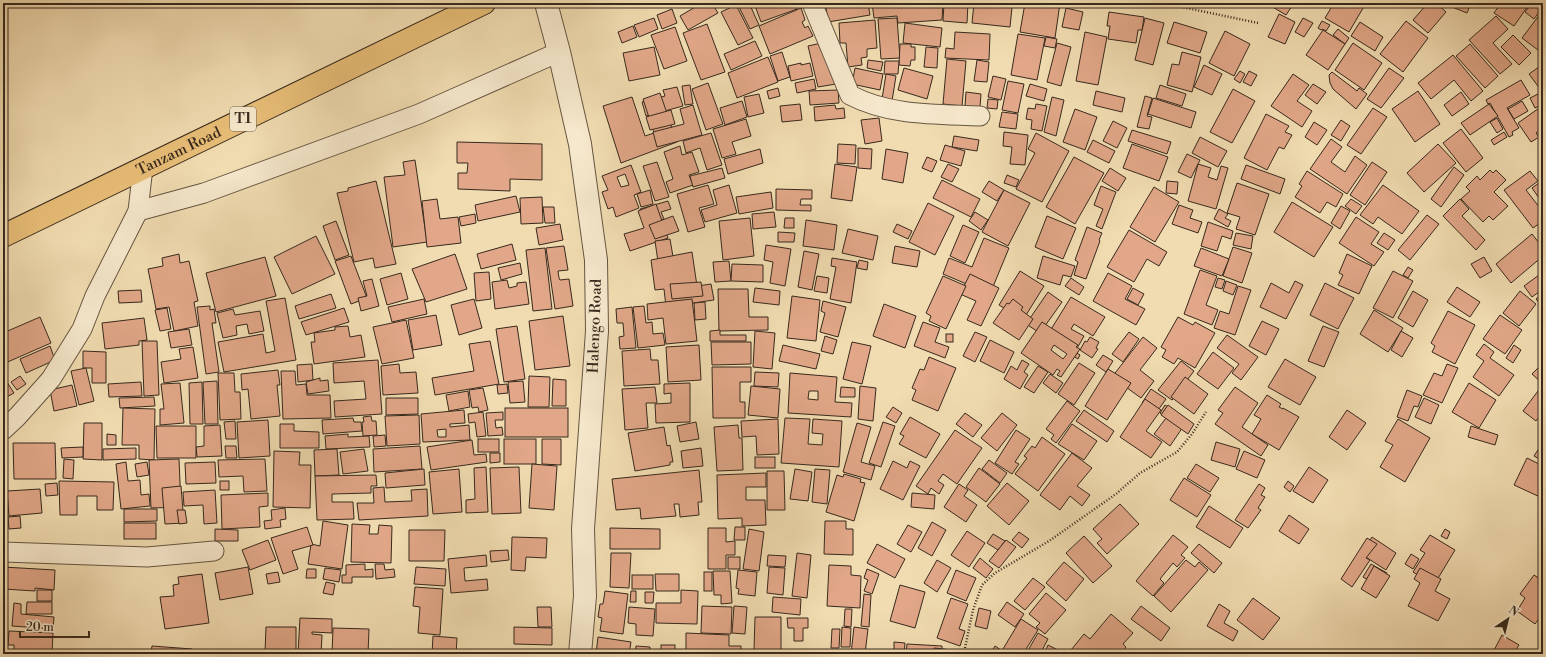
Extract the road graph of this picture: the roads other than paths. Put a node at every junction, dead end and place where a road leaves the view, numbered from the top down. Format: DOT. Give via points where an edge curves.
graph roads {
  1 [pos="484,3"];
  2 [pos="546,3"];
  3 [pos="812,3"];
  4 [pos="559,52"];
  5 [pos="980,116"];
  6 [pos="143,167"];
  7 [pos="138,211"];
  8 [pos="3,236"];
  9 [pos="3,430"];
  10 [pos="214,551"];
  11 [pos="3,552"];
  12 [pos="580,654"];
  1 -- 6 [label="highway, Tanzam Road / T1"];
  2 -- 4 [label="street, Halengo Road"];
  3 -- 5 [label="street" via="850,95 865,103 896,111"];
  4 -- 7 [label="street" via="412,117 204,193"];
  4 -- 12 [label="street, Halengo Road" via="580,144 596,260 597,331 583,528 585,596"];
  6 -- 7 [label="street"];
  6 -- 8 [label="highway, Tanzam Road / T1"];
  7 -- 9 [label="street" via="95,296 82,329 51,379"];
  10 -- 11 [label="street" via="147,557"];
}
